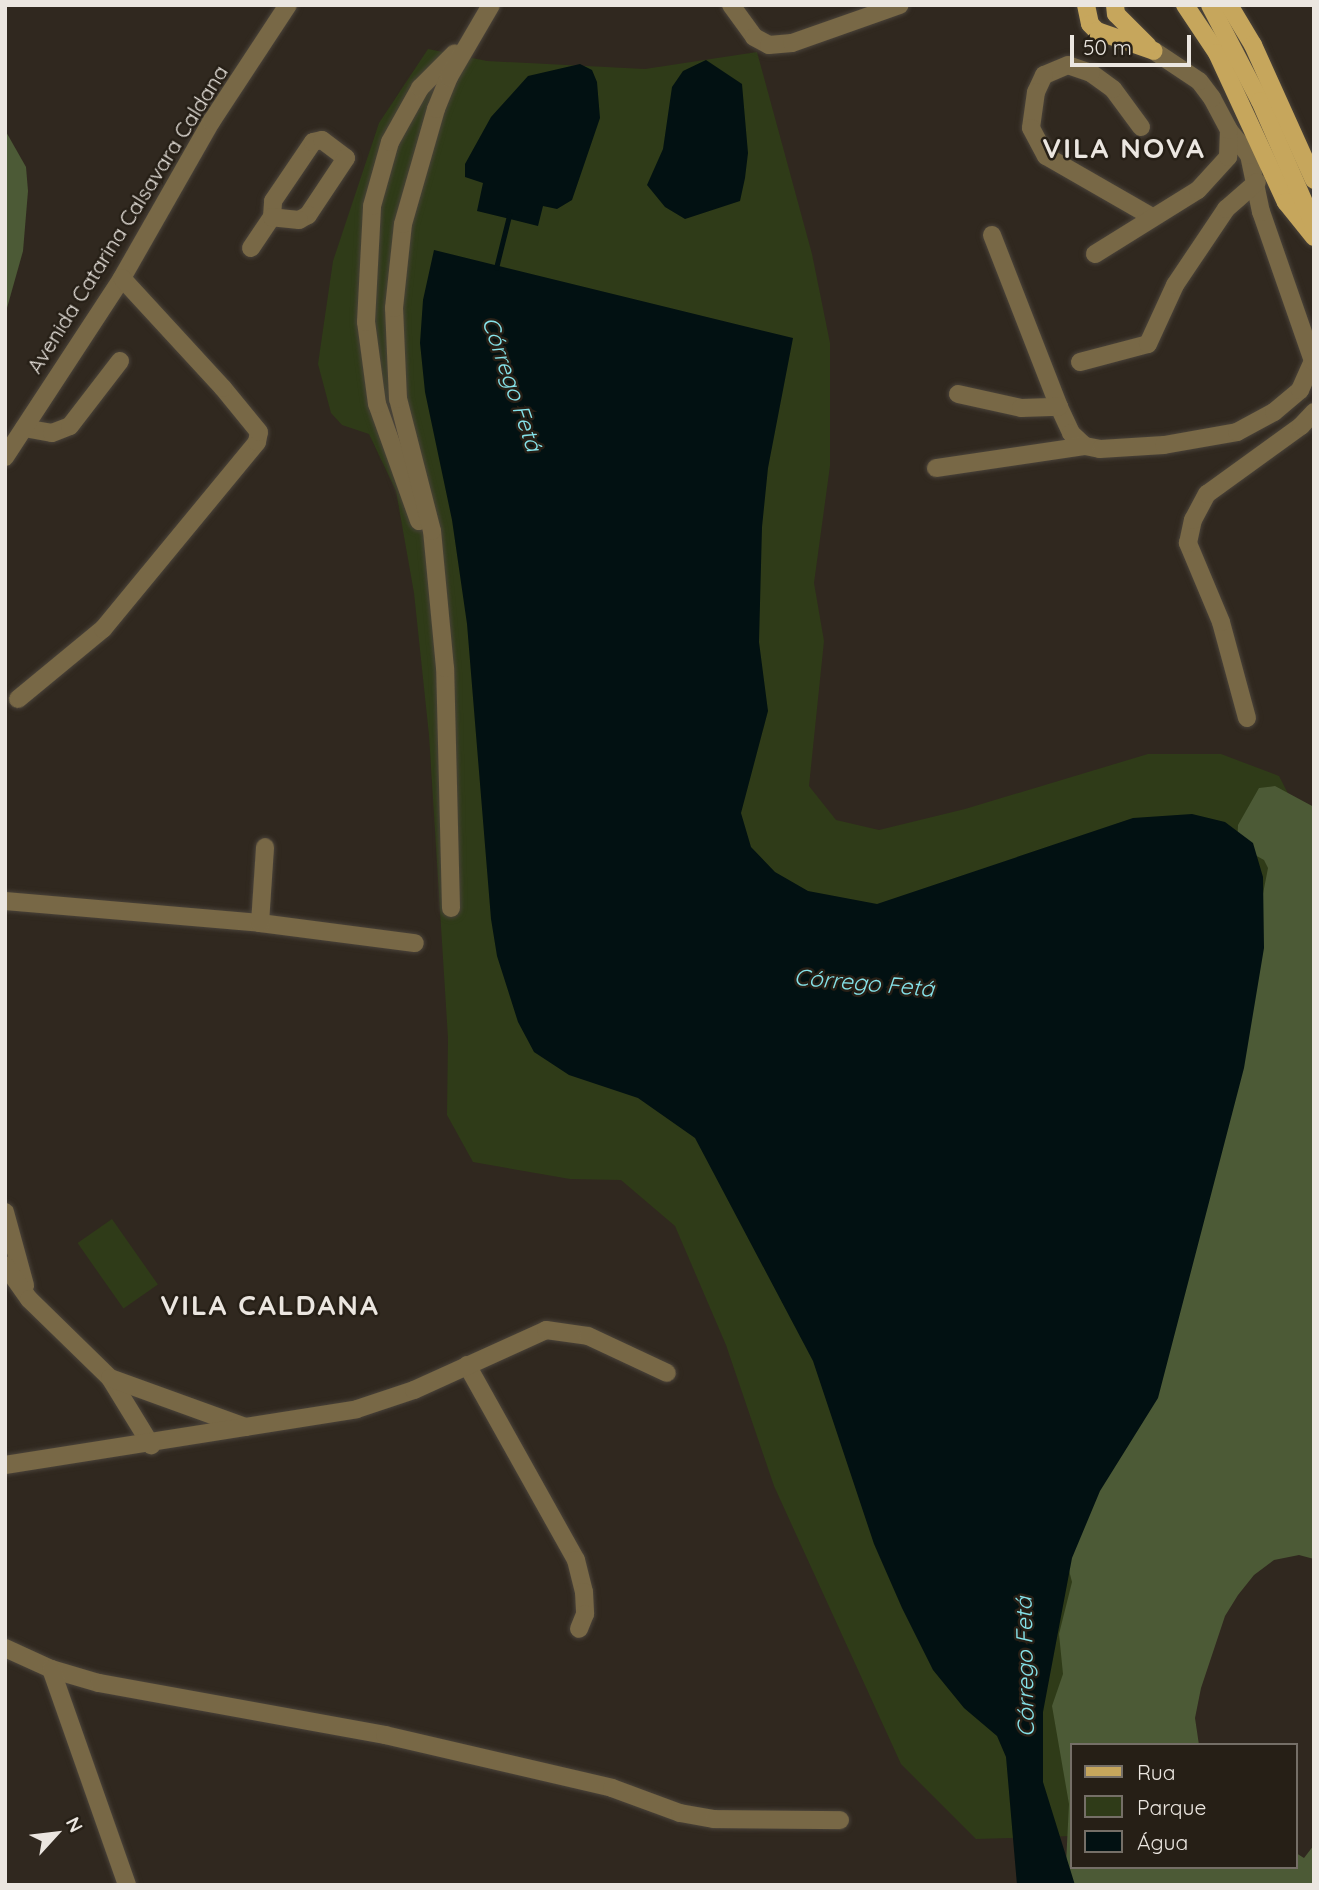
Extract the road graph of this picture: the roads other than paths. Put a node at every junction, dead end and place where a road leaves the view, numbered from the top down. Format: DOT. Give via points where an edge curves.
graph roads {
  1 [pos="491,5"];
  2 [pos="731,5"];
  3 [pos="900,5"];
  4 [pos="1086,5"];
  5 [pos="1115,5"];
  6 [pos="1185,5"];
  7 [pos="1210,5"];
  8 [pos="1229,5"];
  9 [pos="280,8"];
  10 [pos="865,11"];
  11 [pos="473,36"];
  12 [pos="1154,51"];
  13 [pos="1141,127"];
  14 [pos="1229,130"];
  15 [pos="1314,179"];
  16 [pos="1257,182"];
  17 [pos="272,217"];
  18 [pos="1152,217"];
  19 [pos="1314,225"];
  20 [pos="992,235"];
  21 [pos="1314,237"];
  22 [pos="251,248"];
  23 [pos="1095,254"];
  24 [pos="122,278"];
  25 [pos="120,361"];
  26 [pos="1080,362"];
  27 [pos="1313,362"];
  28 [pos="958,394"];
  29 [pos="1059,407"];
  30 [pos="1314,412"];
  31 [pos="24,428"];
  32 [pos="1085,446"];
  33 [pos="5,457"];
  34 [pos="936,468"];
  35 [pos="435,570"];
  36 [pos="18,699"];
  37 [pos="1247,718"];
  38 [pos="265,847"];
  39 [pos="5,901"];
  40 [pos="452,908"];
  41 [pos="260,923"];
  42 [pos="415,943"];
  43 [pos="5,1212"];
  44 [pos="5,1265"];
  45 [pos="29,1299"];
  46 [pos="467,1365"];
  47 [pos="667,1373"];
  48 [pos="110,1378"];
  49 [pos="247,1428"];
  50 [pos="151,1445"];
  51 [pos="5,1465"];
  52 [pos="579,1629"];
  53 [pos="5,1648"];
  54 [pos="51,1669"];
  55 [pos="840,1820"];
  56 [pos="127,1885"];
  1 -- 11 [label="street"];
  2 -- 10 [label="street" via="754,37 769,45 792,43"];
  3 -- 10 [label="street"];
  4 -- 12 [label="main road" via="1090,24 1097,31"];
  5 -- 12 [label="main road" via="1121,21"];
  6 -- 21 [label="main road" via="1223,64 1286,202"];
  7 -- 19 [label="main road" via="1261,101"];
  8 -- 15 [label="main road" via="1253,45"];
  9 -- 24 [label="street, Avenida Catarina Calsavara Caldana"];
  11 -- 35 [label="street" via="436,109 403,224 394,308 398,399 432,531"];
  11 -- 35 [label="street" via="420,88 390,142 372,205 366,322 377,404"];
  12 -- 14 [label="street" via="1199,80"];
  13 -- 18 [label="street" via="1113,89 1091,73 1068,65 1044,75 1036,92 1031,128 1046,156"];
  14 -- 16 [label="street" via="1245,147"];
  14 -- 18 [label="street" via="1228,157 1220,169 1198,190"];
  16 -- 26 [label="street" via="1226,209 1175,285 1148,344"];
  16 -- 27 [label="street" via="1261,212"];
  17 -- 17 [label="street" via="273,201 313,142 322,141 346,158 308,215 299,220"];
  17 -- 22 [label="street"];
  18 -- 23 [label="street"];
  20 -- 29 [label="street"];
  24 -- 31 [label="street, Avenida Catarina Calsavara Caldana"];
  24 -- 36 [label="street" via="223,388 258,432 257,442 103,629"];
  25 -- 31 [label="street" via="70,426 52,433"];
  27 -- 32 [label="street" via="1300,390 1274,412 1237,432 1164,445"];
  28 -- 29 [label="street" via="1021,408"];
  29 -- 32 [label="street" via="1071,433"];
  30 -- 37 [label="street" via="1208,494 1193,520 1188,543 1229,646"];
  31 -- 33 [label="street, Avenida Catarina Calsavara Caldana"];
  32 -- 34 [label="street"];
  35 -- 40 [label="street" via="445,668"];
  38 -- 41 [label="street"];
  39 -- 41 [label="street"];
  41 -- 42 [label="street"];
  43 -- 45 [label="street"];
  44 -- 45 [label="street"];
  45 -- 48 [label="street"];
  46 -- 47 [label="street" via="546,1330 561,1329 588,1336"];
  46 -- 49 [label="street" via="414,1390 357,1409"];
  46 -- 52 [label="street" via="576,1560 585,1614"];
  48 -- 49 [label="street"];
  48 -- 50 [label="street"];
  49 -- 50 [label="street"];
  50 -- 51 [label="street"];
  53 -- 54 [label="street"];
  54 -- 55 [label="street" via="99,1683 385,1735 612,1788 680,1814 714,1819"];
  54 -- 56 [label="street"];
}
